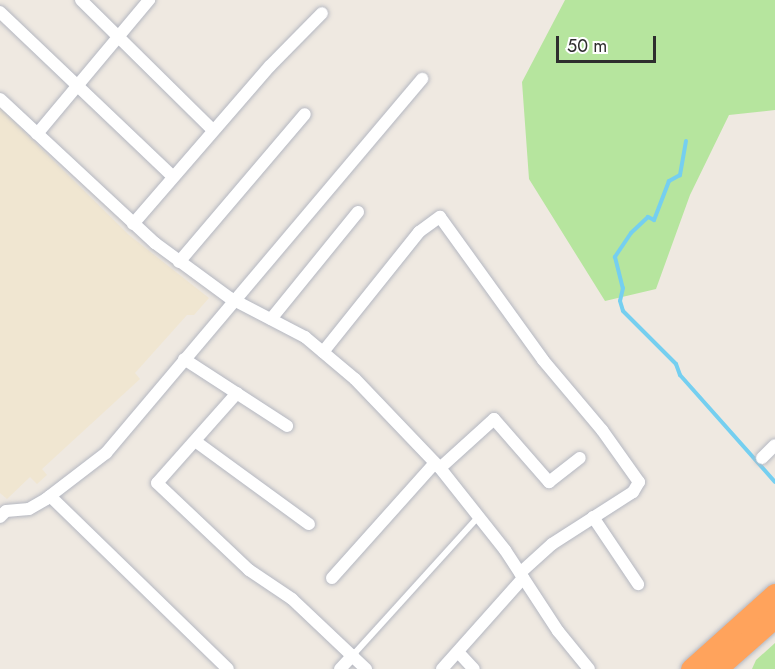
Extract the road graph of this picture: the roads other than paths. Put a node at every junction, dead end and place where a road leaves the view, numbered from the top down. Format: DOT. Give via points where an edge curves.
graph roads {
  1 [pos="81,0"];
  2 [pos="149,0"];
  3 [pos="0,12"];
  4 [pos="322,13"];
  5 [pos="117,37"];
  6 [pos="422,79"];
  7 [pos="76,84"];
  8 [pos="0,99"];
  9 [pos="305,114"];
  10 [pos="213,130"];
  11 [pos="36,134"];
  12 [pos="172,176"];
  13 [pos="358,212"];
  14 [pos="133,224"];
  15 [pos="179,262"];
  16 [pos="234,300"];
  17 [pos="271,319"];
  18 [pos="323,352"];
  19 [pos="184,359"];
  20 [pos="237,393"];
  21 [pos="287,426"];
  22 [pos="195,441"];
  23 [pos="775,445"];
  24 [pos="580,458"];
  25 [pos="762,458"];
  26 [pos="437,465"];
  27 [pos="50,496"];
  28 [pos="2,511"];
  29 [pos="478,517"];
  30 [pos="593,517"];
  31 [pos="309,524"];
  32 [pos="521,575"];
  33 [pos="332,578"];
  34 [pos="638,584"];
  35 [pos="775,594"];
  36 [pos="775,617"];
  37 [pos="458,651"];
  38 [pos="353,656"];
  39 [pos="228,669"];
  40 [pos="340,669"];
  41 [pos="366,669"];
  42 [pos="442,669"];
  43 [pos="474,669"];
  44 [pos="589,669"];
  45 [pos="691,669"];
  46 [pos="716,669"];
  1 -- 5 [label="street"];
  2 -- 5 [label="street"];
  3 -- 7 [label="street"];
  4 -- 10 [label="street"];
  5 -- 7 [label="street"];
  5 -- 10 [label="street"];
  6 -- 16 [label="street"];
  7 -- 11 [label="street"];
  7 -- 12 [label="street"];
  8 -- 11 [label="street"];
  9 -- 15 [label="street"];
  10 -- 12 [label="street"];
  11 -- 14 [label="street"];
  12 -- 14 [label="street"];
  13 -- 17 [label="street"];
  14 -- 15 [label="street"];
  15 -- 16 [label="street"];
  16 -- 17 [label="street"];
  16 -- 19 [label="street"];
  17 -- 18 [label="street" via="305,337"];
  18 -- 26 [label="street" via="355,379"];
  18 -- 30 [label="street" via="419,232 440,217 543,360 635,474 639,482 633,492"];
  19 -- 20 [label="street"];
  19 -- 27 [label="street" via="106,453"];
  20 -- 21 [label="street"];
  20 -- 22 [label="street"];
  22 -- 31 [label="street"];
  22 -- 38 [label="street" via="157,483 249,570 292,599"];
  23 -- 25 [label="street"];
  24 -- 26 [label="street" via="549,482 494,419"];
  26 -- 29 [label="street"];
  26 -- 33 [label="street"];
  27 -- 28 [label="street" via="29,509"];
  27 -- 39 [label="street"];
  29 -- 32 [label="street"];
  29 -- 38 [label="lane"];
  30 -- 32 [label="street"];
  30 -- 34 [label="street"];
  32 -- 37 [label="street"];
  32 -- 44 [label="street"];
  35 -- 45 [label="highway"];
  36 -- 46 [label="highway"];
  37 -- 42 [label="street"];
  37 -- 43 [label="street"];
  38 -- 40 [label="street"];
  38 -- 41 [label="street"];
}
